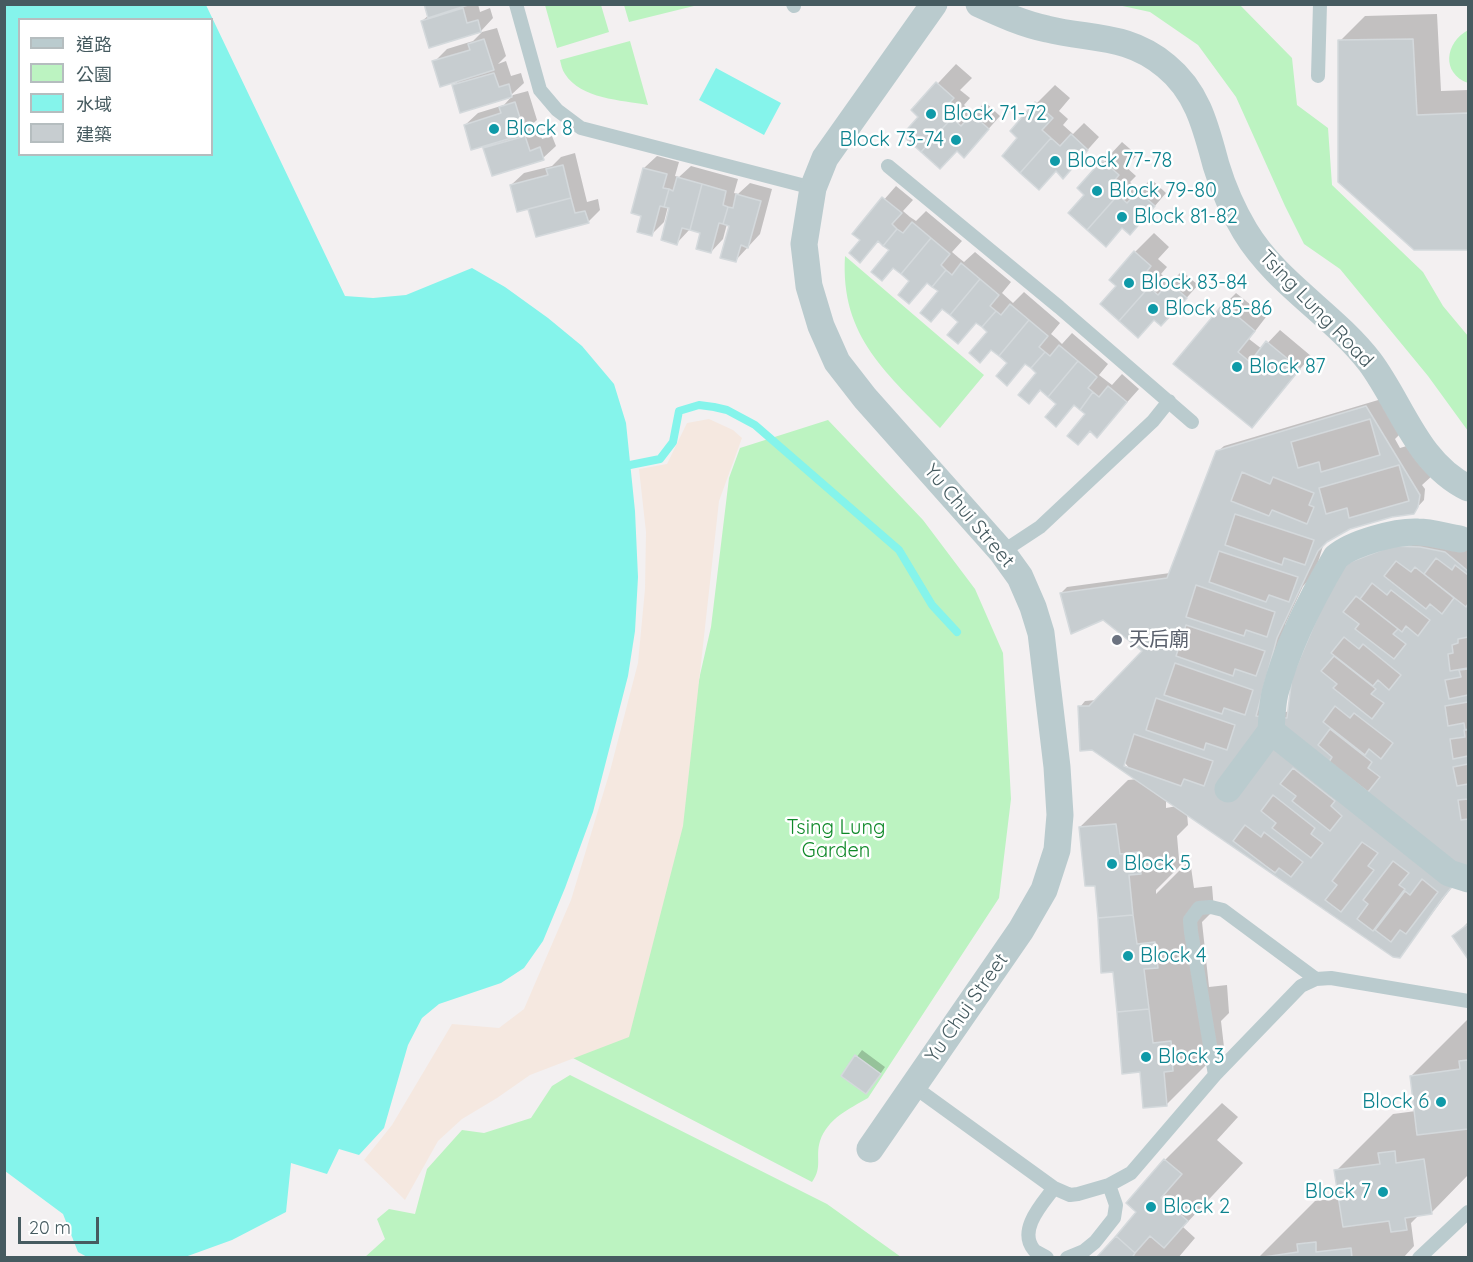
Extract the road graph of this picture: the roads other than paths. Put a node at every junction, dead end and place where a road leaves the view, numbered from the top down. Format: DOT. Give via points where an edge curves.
graph roads {
  1 [pos="516,4"];
  2 [pos="934,4"];
  3 [pos="979,4"];
  4 [pos="1320,4"];
  5 [pos="1318,76"];
  6 [pos="888,166"];
  7 [pos="813,188"];
  8 [pos="1169,402"];
  9 [pos="1192,422"];
  10 [pos="1468,488"];
  11 [pos="1466,534"];
  12 [pos="1002,552"];
  13 [pos="1271,731"];
  14 [pos="1228,789"];
  15 [pos="1468,879"];
  16 [pos="1316,979"];
  17 [pos="1468,1001"];
  18 [pos="1215,1075"];
  19 [pos="913,1086"];
  20 [pos="870,1149"];
  21 [pos="1109,1185"];
  22 [pos="1054,1188"];
  23 [pos="1468,1212"];
  24 [pos="1047,1257"];
  25 [pos="1067,1257"];
  26 [pos="1419,1257"];
  1 -- 7 [label="lane" via="540,90 557,110 581,128"];
  2 -- 7 [label="street, Yu Chui Street" via="825,158"];
  3 -- 10 [label="street, Tsing Lung Road" via="1049,30 1118,41 1168,67 1201,112 1224,188 1262,256 1351,341 1385,385 1430,459 1443,473"];
  4 -- 5 [label="lane"];
  6 -- 8 [label="lane"];
  7 -- 12 [label="street, Yu Chui Street" via="804,244 809,286 837,362"];
  8 -- 9 [label="lane"];
  8 -- 12 [label="lane" via="1040,527"];
  11 -- 13 [label="street" via="1417,532 1356,544 1335,557 1286,659 1275,695"];
  12 -- 19 [label="street, Yu Chui Street" via="1020,578 1041,633 1060,814 1057,850 1044,890 1021,930"];
  13 -- 14 [label="street"];
  13 -- 15 [label="street" via="1449,873"];
  16 -- 17 [label="lane" via="1331,978"];
  16 -- 18 [label="lane" via="1301,986"];
  16 -- 18 [label="lane" via="1223,910 1199,908 1190,920 1191,932"];
  18 -- 21 [label="lane" via="1131,1173"];
  19 -- 20 [label="street, Yu Chui Street"];
  19 -- 22 [label="lane"];
  21 -- 22 [label="lane" via="1070,1195"];
  21 -- 25 [label="lane" via="1116,1205 1114,1218 1095,1242"];
  22 -- 24 [label="lane" via="1030,1222 1030,1240 1035,1250"];
  23 -- 26 [label="lane"];
}
